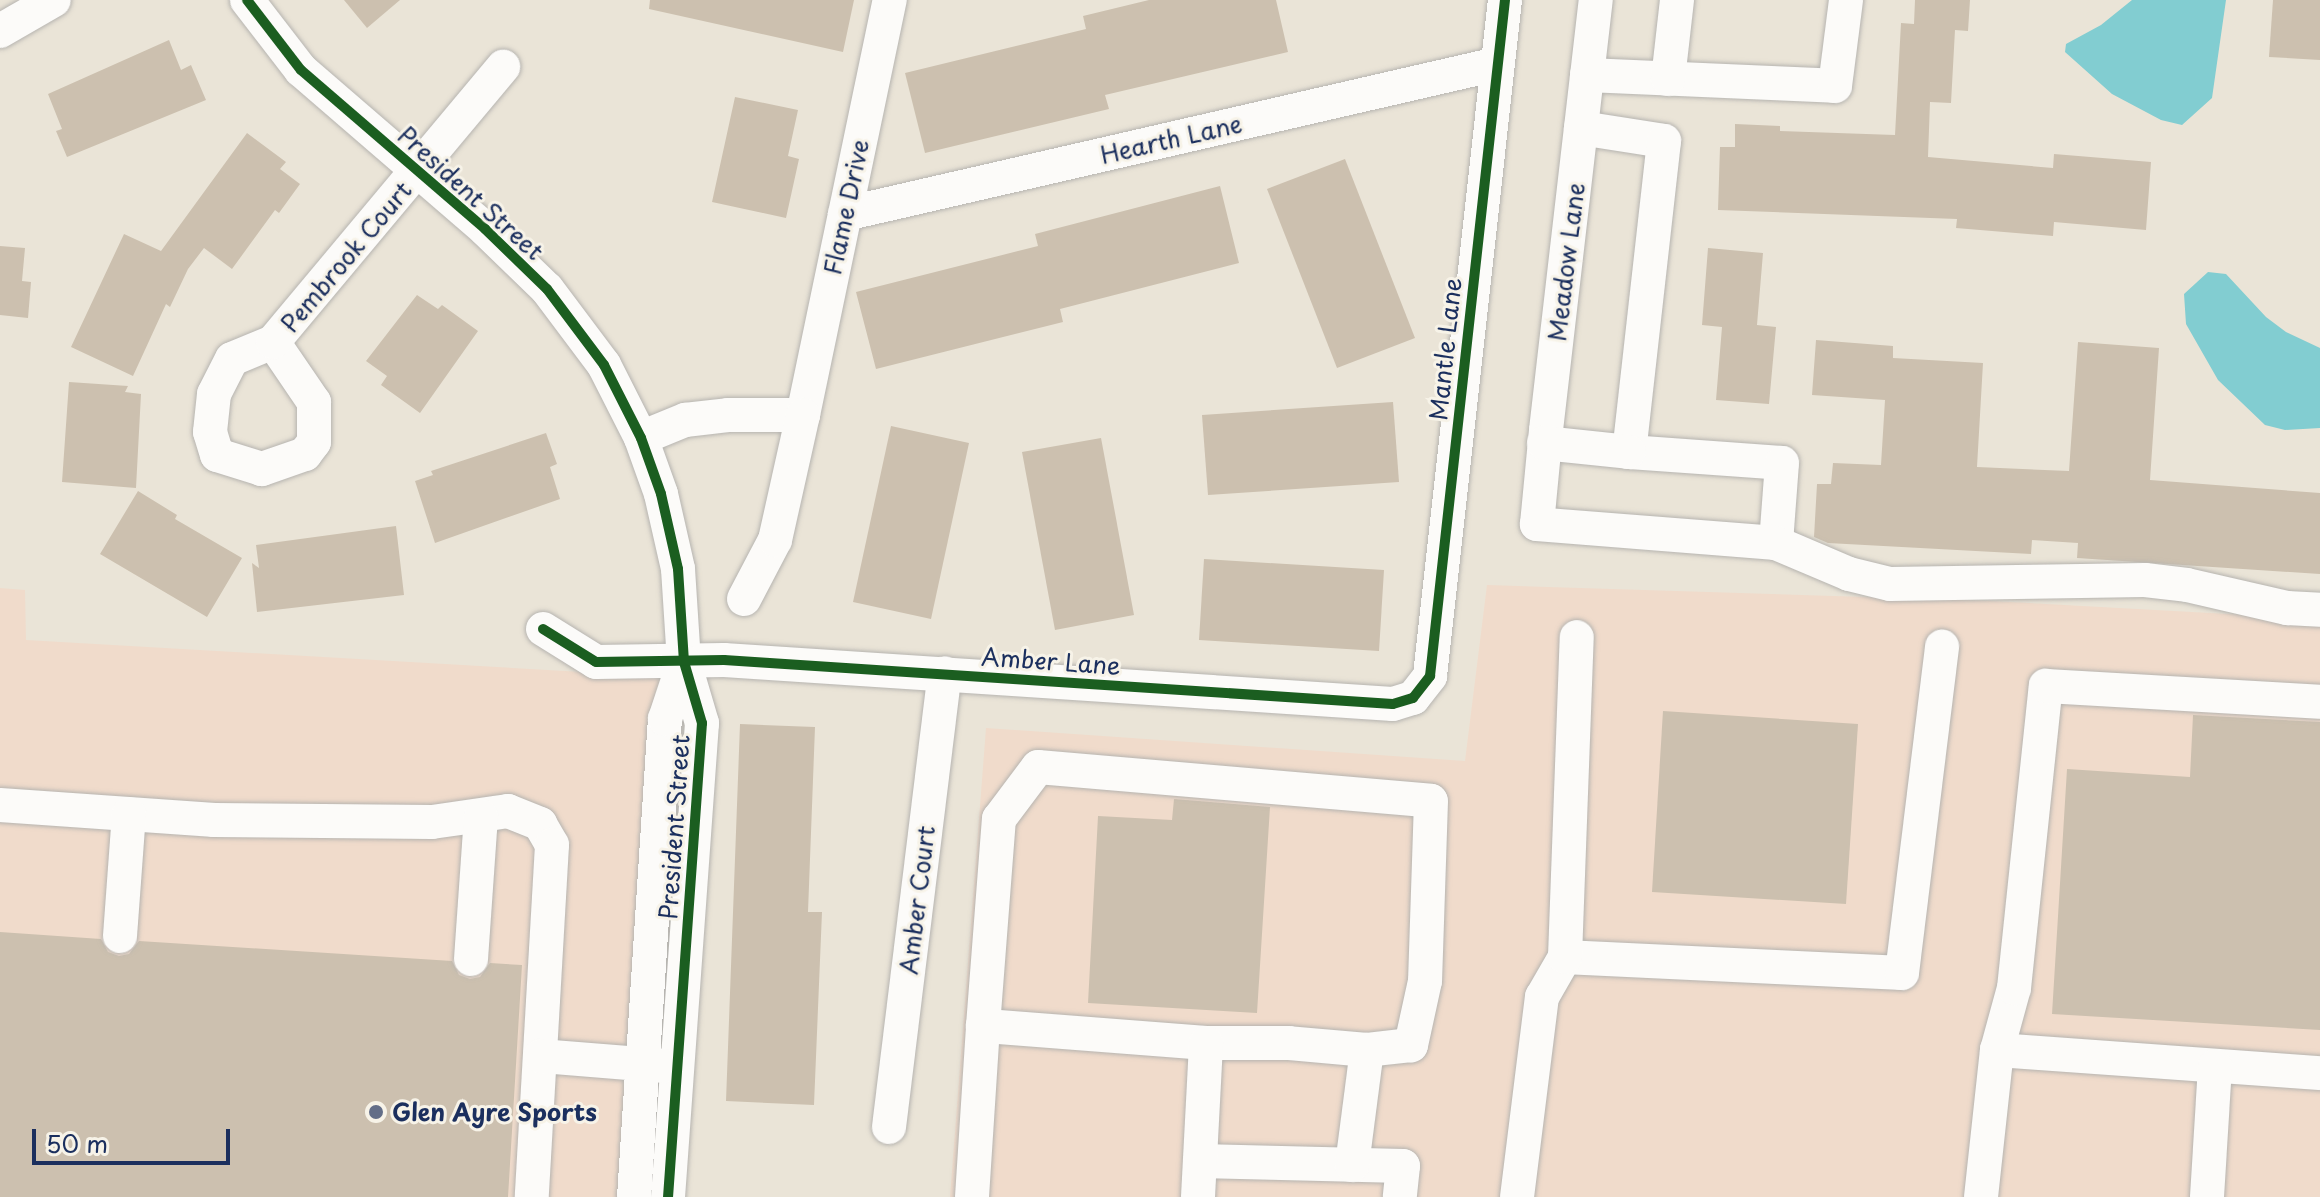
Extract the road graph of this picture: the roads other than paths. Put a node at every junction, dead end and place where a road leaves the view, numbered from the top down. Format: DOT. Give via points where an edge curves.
graph roads {
  1 [pos="54,0"];
  2 [pos="247,0"];
  3 [pos="890,0"];
  4 [pos="1505,0"];
  5 [pos="1596,0"];
  6 [pos="1677,0"];
  7 [pos="1846,0"];
  8 [pos="0,31"];
  9 [pos="1497,64"];
  10 [pos="503,67"];
  11 [pos="1587,75"];
  12 [pos="1668,79"];
  13 [pos="1581,128"];
  14 [pos="418,172"];
  15 [pos="845,214"];
  16 [pos="273,342"];
  17 [pos="803,415"];
  18 [pos="641,438"];
  19 [pos="1544,443"];
  20 [pos="1629,452"];
  21 [pos="1776,543"];
  22 [pos="744,599"];
  23 [pos="2320,610"];
  24 [pos="543,629"];
  25 [pos="1577,637"];
  26 [pos="1942,646"];
  27 [pos="684,662"];
  28 [pos="945,673"];
  29 [pos="1413,698"];
  30 [pos="2320,702"];
  31 [pos="0,805"];
  32 [pos="129,814"];
  33 [pos="481,816"];
  34 [pos="120,936"];
  35 [pos="1565,957"];
  36 [pos="471,959"];
  37 [pos="983,1026"];
  38 [pos="1206,1043"];
  39 [pos="1367,1050"];
  40 [pos="1997,1050"];
  41 [pos="541,1056"];
  42 [pos="642,1065"];
  43 [pos="2215,1066"];
  44 [pos="678,1067"];
  45 [pos="2320,1073"];
  46 [pos="889,1127"];
  47 [pos="1200,1161"];
  48 [pos="1352,1165"];
  49 [pos="532,1197"];
  50 [pos="634,1197"];
  51 [pos="668,1197"];
  52 [pos="972,1197"];
  53 [pos="1198,1197"];
  54 [pos="1400,1197"];
  55 [pos="1517,1197"];
  56 [pos="1981,1197"];
  57 [pos="2207,1197"];
  1 -- 8 [label="street"];
  2 -- 14 [label="street, President Street" via="301,70"];
  3 -- 15 [label="street, Flame Drive"];
  4 -- 9 [label="street, Mantle Lane"];
  5 -- 11 [label="street, Meadow Lane"];
  6 -- 12 [label="street"];
  7 -- 12 [label="street" via="1835,86"];
  9 -- 15 [label="street, Hearth Lane"];
  9 -- 29 [label="street, Mantle Lane" via="1430,676"];
  10 -- 14 [label="street, Pembrook Court"];
  11 -- 12 [label="street"];
  11 -- 13 [label="street, Meadow Lane"];
  13 -- 19 [label="street, Meadow Lane"];
  13 -- 20 [label="street" via="1664,141"];
  14 -- 16 [label="street, Pembrook Court"];
  14 -- 18 [label="street, President Street" via="547,289 604,365"];
  15 -- 17 [label="street, Flame Drive"];
  17 -- 18 [label="street" via="685,420"];
  17 -- 22 [label="street, Flame Drive" via="775,540"];
  18 -- 27 [label="street, President Street" via="661,494 678,569"];
  19 -- 20 [label="street"];
  19 -- 21 [label="street, Meadow Lane" via="1537,524"];
  20 -- 21 [label="street" via="1782,463"];
  21 -- 23 [label="street" via="1849,574 1890,584 2145,580"];
  24 -- 27 [label="street, Amber Lane" via="596,662"];
  25 -- 35 [label="street"];
  26 -- 35 [label="street" via="1902,973"];
  27 -- 28 [label="street, Amber Lane"];
  27 -- 42 [label="street, President Street" via="665,719"];
  27 -- 44 [label="street, President Street" via="702,723"];
  28 -- 29 [label="street, Amber Lane" via="1393,704"];
  28 -- 46 [label="street, Amber Court"];
  30 -- 40 [label="street" via="2046,686 2014,988"];
  31 -- 32 [label="street"];
  32 -- 33 [label="street" via="432,822"];
  32 -- 34 [label="street"];
  33 -- 36 [label="street"];
  33 -- 41 [label="street" via="508,811 540,824 552,845"];
  35 -- 55 [label="street" via="1542,997"];
  37 -- 38 [label="street"];
  37 -- 39 [label="street" via="999,819 1038,767 1431,801 1425,981 1411,1045"];
  37 -- 52 [label="street"];
  38 -- 39 [label="street"];
  38 -- 47 [label="street"];
  39 -- 48 [label="street"];
  40 -- 43 [label="street"];
  40 -- 56 [label="street"];
  41 -- 42 [label="street"];
  41 -- 49 [label="street"];
  42 -- 44 [label="street"];
  42 -- 50 [label="street, President Street"];
  43 -- 45 [label="street"];
  43 -- 57 [label="street"];
  44 -- 51 [label="street, President Street"];
  47 -- 48 [label="street"];
  47 -- 53 [label="street"];
  48 -- 54 [label="street" via="1403,1166"];
}
